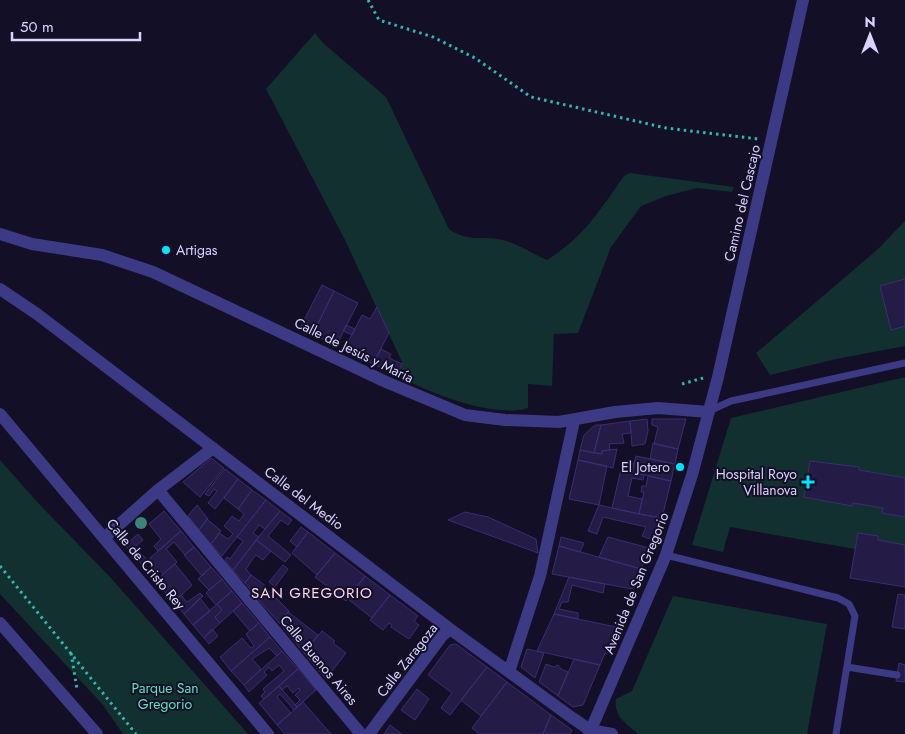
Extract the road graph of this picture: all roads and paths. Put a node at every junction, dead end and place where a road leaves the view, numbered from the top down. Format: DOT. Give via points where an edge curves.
graph roads {
  1 [pos="368,0"];
  2 [pos="803,0"];
  3 [pos="772,140"];
  4 [pos="0,234"];
  5 [pos="0,290"];
  6 [pos="905,363"];
  7 [pos="718,378"];
  8 [pos="682,384"];
  9 [pos="708,412"];
  10 [pos="0,414"];
  11 [pos="574,421"];
  12 [pos="213,448"];
  13 [pos="158,490"];
  14 [pos="104,538"];
  15 [pos="666,555"];
  16 [pos="0,566"];
  17 [pos="0,623"];
  18 [pos="450,629"];
  19 [pos="71,653"];
  20 [pos="847,667"];
  21 [pos="509,672"];
  22 [pos="897,675"];
  23 [pos="82,716"];
  24 [pos="589,732"];
  25 [pos="97,734"];
  26 [pos="136,734"];
  27 [pos="268,734"];
  28 [pos="362,734"];
  29 [pos="369,734"];
  30 [pos="612,734"];
  31 [pos="836,734"];
  1 -- 3 [label="path" via="379,20 433,37 476,58 531,97 666,128"];
  2 -- 3 [label="street, Camino del Cascajo"];
  3 -- 7 [label="street, Camino del Cascajo"];
  4 -- 11 [label="street, Calle de Jesús y María" via="32,244 102,256 153,272 386,382 465,415 537,422"];
  5 -- 12 [label="street, Calle del Medio" via="37,314"];
  6 -- 9 [label="lane" via="731,401"];
  7 -- 8 [label="path" via="707,377"];
  7 -- 9 [label="street, Camino del Cascajo"];
  9 -- 11 [label="street, Calle de Jesús y María" via="658,408 615,412"];
  9 -- 15 [label="street, Avenida de San Gregorio"];
  10 -- 14 [label="street, Calle de Cristo Rey"];
  11 -- 21 [label="street" via="540,576"];
  12 -- 13 [label="street"];
  12 -- 18 [label="street, Calle del Medio"];
  13 -- 14 [label="street"];
  13 -- 28 [label="street, Calle Buenos Aires"];
  14 -- 27 [label="street, Calle de Cristo Rey"];
  15 -- 20 [label="lane" via="838,598 849,604 855,616"];
  15 -- 24 [label="street, Avenida de San Gregorio"];
  16 -- 19 [label="path"];
  17 -- 23 [label="street"];
  18 -- 21 [label="street, Calle del Medio"];
  18 -- 29 [label="street, Calle Zaragoza"];
  19 -- 23 [label="path"];
  19 -- 26 [label="path"];
  20 -- 22 [label="lane"];
  20 -- 31 [label="lane"];
  21 -- 24 [label="street, Calle del Medio"];
  23 -- 25 [label="street"];
  24 -- 30 [label="street"];
}
